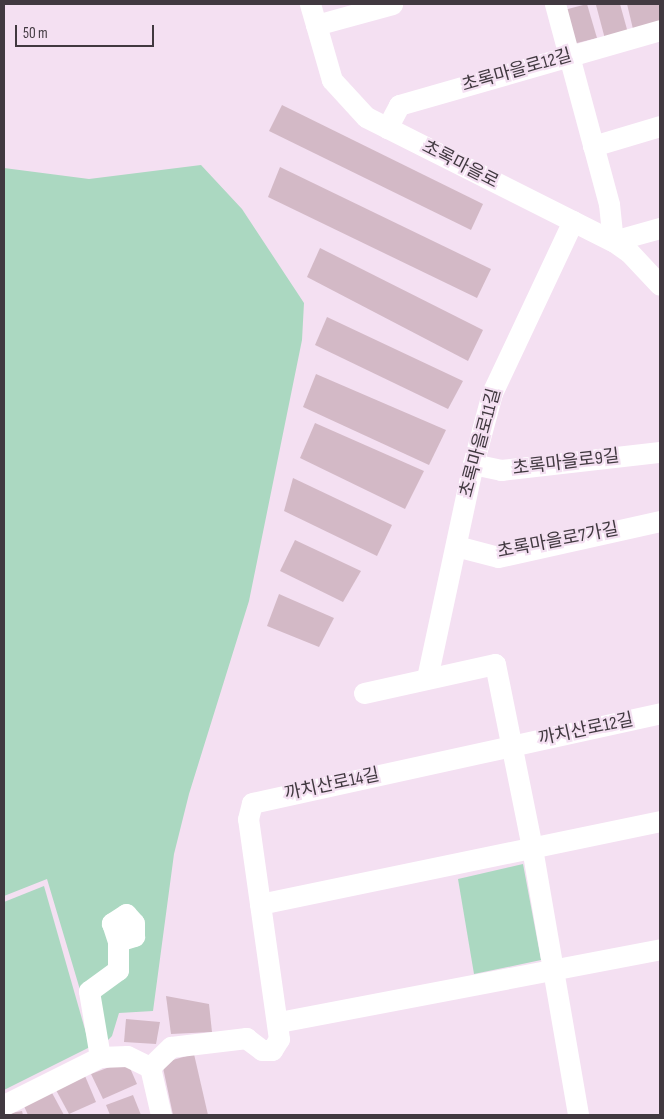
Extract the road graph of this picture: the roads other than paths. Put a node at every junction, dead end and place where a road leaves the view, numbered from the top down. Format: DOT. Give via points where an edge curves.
graph roads {
  1 [pos="310,4"];
  2 [pos="392,4"];
  3 [pos="555,4"];
  4 [pos="316,25"];
  5 [pos="660,30"];
  6 [pos="569,55"];
  7 [pos="660,126"];
  8 [pos="387,128"];
  9 [pos="593,146"];
  10 [pos="573,221"];
  11 [pos="660,228"];
  12 [pos="613,242"];
  13 [pos="660,285"];
  14 [pos="660,452"];
  15 [pos="473,464"];
  16 [pos="660,521"];
  17 [pos="456,546"];
  18 [pos="428,678"];
  19 [pos="364,693"];
  20 [pos="660,714"];
  21 [pos="511,746"];
  22 [pos="660,821"];
  23 [pos="532,848"];
  24 [pos="260,904"];
  25 [pos="118,941"];
  26 [pos="660,949"];
  27 [pos="553,969"];
  28 [pos="279,1022"];
  29 [pos="100,1057"];
  30 [pos="150,1067"];
  31 [pos="4,1105"];
  32 [pos="161,1115"];
  33 [pos="578,1115"];
  1 -- 4 [label="street, 초록마을로"];
  2 -- 4 [label="street"];
  3 -- 6 [label="street"];
  4 -- 8 [label="street, 초록마을로" via="332,80 366,117"];
  5 -- 6 [label="street, 초록마을로12길"];
  6 -- 8 [label="street, 초록마을로12길" via="399,105"];
  6 -- 9 [label="street"];
  7 -- 9 [label="street"];
  8 -- 10 [label="street, 초록마을로"];
  9 -- 12 [label="street" via="609,204"];
  10 -- 12 [label="street, 초록마을로"];
  10 -- 15 [label="street, 초록마을로11길" via="492,393"];
  11 -- 12 [label="street"];
  12 -- 13 [label="street, 초록마을로" via="629,252"];
  14 -- 15 [label="street, 초록마을로9길" via="502,470"];
  15 -- 17 [label="street, 초록마을로11길"];
  16 -- 17 [label="street, 초록마을로7가길" via="498,557"];
  17 -- 18 [label="street, 초록마을로11길"];
  18 -- 19 [label="street"];
  18 -- 21 [label="street" via="495,664"];
  20 -- 21 [label="street, 까치산로12길"];
  21 -- 23 [label="street"];
  21 -- 24 [label="street, 까치산로14길" via="252,803 248,819"];
  22 -- 23 [label="street"];
  23 -- 24 [label="street"];
  23 -- 27 [label="street"];
  24 -- 28 [label="street, 까치산로14길"];
  25 -- 29 [label="street" via="118,970 89,991"];
  26 -- 27 [label="street"];
  27 -- 28 [label="street"];
  27 -- 33 [label="street"];
  28 -- 30 [label="street, 까치산로14길" via="279,1038 272,1050 262,1050 246,1038 172,1048"];
  29 -- 30 [label="street" via="127,1056"];
  29 -- 31 [label="street"];
  30 -- 32 [label="street"];
}
